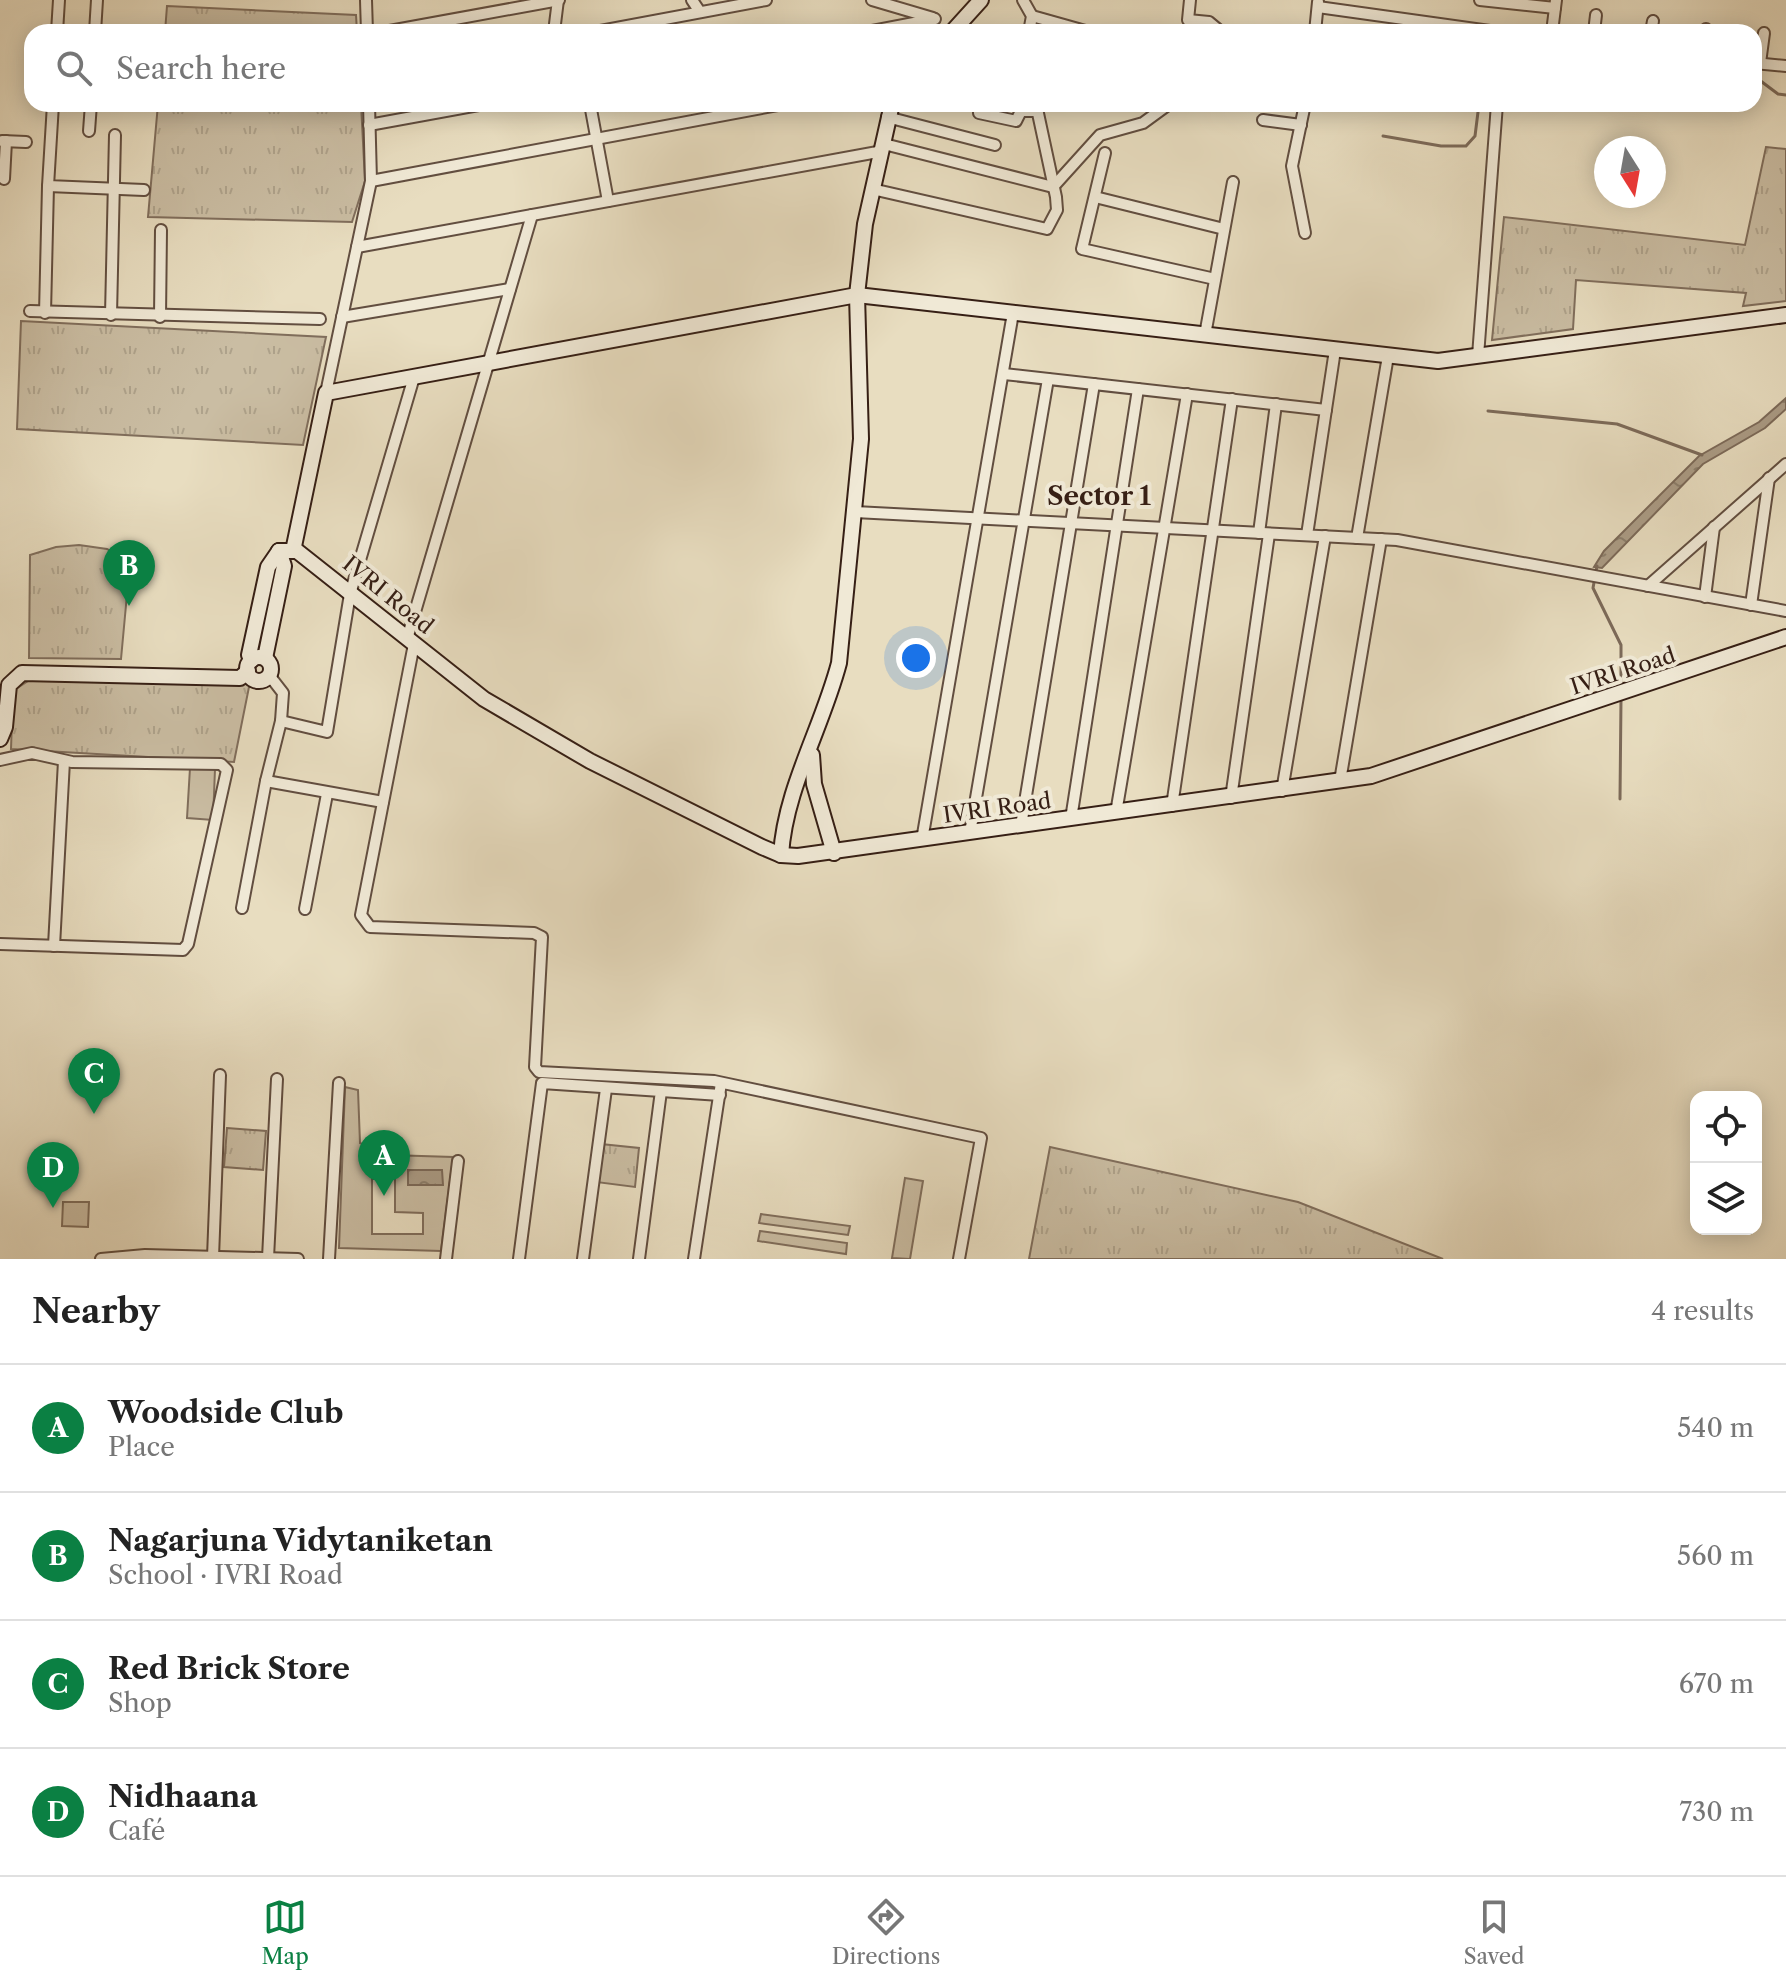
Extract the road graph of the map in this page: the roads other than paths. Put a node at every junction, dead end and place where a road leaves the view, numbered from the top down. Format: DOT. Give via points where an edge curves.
graph roads {
  1 [pos="59,0"];
  2 [pos="97,0"];
  3 [pos="366,0"];
  4 [pos="558,0"];
  5 [pos="692,0"];
  6 [pos="766,0"];
  7 [pos="872,0"];
  8 [pos="981,0"];
  9 [pos="1023,0"];
  10 [pos="1190,0"];
  11 [pos="1480,0"];
  12 [pos="1318,3"];
  13 [pos="1556,4"];
  14 [pos="499,6"];
  15 [pos="700,12"];
  16 [pos="1596,15"];
  17 [pos="1032,16"];
  18 [pos="58,24"];
  19 [pos="96,24"];
  20 [pos="367,24"];
  21 [pos="419,24"];
  22 [pos="555,24"];
  23 [pos="637,24"];
  24 [pos="909,24"];
  25 [pos="959,24"];
  26 [pos="1030,24"];
  27 [pos="1060,24"];
  28 [pos="1211,24"];
  29 [pos="1316,24"];
  30 [pos="1448,24"];
  31 [pos="1553,24"];
  32 [pos="1595,24"];
  33 [pos="1764,33"];
  34 [pos="1762,42"];
  35 [pos="1762,64"];
  36 [pos="1786,66"];
  37 [pos="53,112"];
  38 [pos="90,112"];
  39 [pos="369,112"];
  40 [pos="440,112"];
  41 [pos="591,112"];
  42 [pos="741,112"];
  43 [pos="889,112"];
  44 [pos="892,112"];
  45 [pos="1020,112"];
  46 [pos="1036,112"];
  47 [pos="1158,112"];
  48 [pos="1303,112"];
  49 [pos="1496,112"];
  50 [pos="979,113"];
  51 [pos="1263,120"];
  52 [pos="369,125"];
  53 [pos="1301,125"];
  54 [pos="89,131"];
  55 [pos="115,135"];
  56 [pos="596,140"];
  57 [pos="3,141"];
  58 [pos="26,142"];
  59 [pos="995,145"];
  60 [pos="884,147"];
  61 [pos="1105,153"];
  62 [pos="4,179"];
  63 [pos="371,181"];
  64 [pos="1233,182"];
  65 [pos="48,186"];
  66 [pos="1053,187"];
  67 [pos="113,189"];
  68 [pos="872,189"];
  69 [pos="144,190"];
  70 [pos="1095,197"];
  71 [pos="608,201"];
  72 [pos="532,215"];
  73 [pos="1224,229"];
  74 [pos="161,230"];
  75 [pos="1305,233"];
  76 [pos="357,247"];
  77 [pos="1215,279"];
  78 [pos="510,289"];
  79 [pos="857,295"];
  80 [pos="30,311"];
  81 [pos="45,313"];
  82 [pos="1013,313"];
  83 [pos="111,315"];
  84 [pos="1786,315"];
  85 [pos="160,317"];
  86 [pos="342,317"];
  87 [pos="320,319"];
  88 [pos="1205,335"];
  89 [pos="1335,350"];
  90 [pos="1388,356"];
  91 [pos="1478,356"];
  92 [pos="488,364"];
  93 [pos="1004,374"];
  94 [pos="414,377"];
  95 [pos="1048,379"];
  96 [pos="1094,384"];
  97 [pos="1138,389"];
  98 [pos="326,393"];
  99 [pos="1187,394"];
  100 [pos="1232,399"];
  101 [pos="1276,404"];
  102 [pos="1326,410"];
  103 [pos="1786,464"];
  104 [pos="1769,478"];
  105 [pos="855,512"];
  106 [pos="979,518"];
  107 [pos="1026,521"];
  108 [pos="1071,523"];
  109 [pos="1118,526"];
  110 [pos="1714,527"];
  111 [pos="1164,528"];
  112 [pos="1213,531"];
  113 [pos="1264,533"];
  114 [pos="1307,535"];
  115 [pos="1325,536"];
  116 [pos="1357,538"];
  117 [pos="1381,539"];
  118 [pos="286,551"];
  119 [pos="1648,586"];
  120 [pos="350,594"];
  121 [pos="1705,597"];
  122 [pos="1751,605"];
  123 [pos="1786,611"];
  124 [pos="1786,637"];
  125 [pos="410,642"];
  126 [pos="255,663"];
  127 [pos="269,675"];
  128 [pos="281,721"];
  129 [pos="0,739"];
  130 [pos="812,746"];
  131 [pos="0,759"];
  132 [pos="64,761"];
  133 [pos="266,781"];
  134 [pos="1340,781"];
  135 [pos="796,787"];
  136 [pos="814,787"];
  137 [pos="1282,791"];
  138 [pos="327,794"];
  139 [pos="1231,798"];
  140 [pos="383,802"];
  141 [pos="1172,806"];
  142 [pos="1116,813"];
  143 [pos="1071,819"];
  144 [pos="1021,826"];
  145 [pos="970,833"];
  146 [pos="922,840"];
  147 [pos="834,853"];
  148 [pos="781,855"];
  149 [pos="242,908"];
  150 [pos="305,909"];
  151 [pos="0,944"];
  152 [pos="54,946"];
  153 [pos="220,1075"];
  154 [pos="277,1079"];
  155 [pos="339,1083"];
  156 [pos="721,1083"];
  157 [pos="606,1089"];
  158 [pos="661,1091"];
  159 [pos="720,1095"];
  160 [pos="458,1161"];
  161 [pos="213,1257"];
  162 [pos="268,1258"];
  163 [pos="101,1259"];
  164 [pos="298,1259"];
  165 [pos="329,1259"];
  166 [pos="446,1259"];
  167 [pos="519,1259"];
  168 [pos="583,1259"];
  169 [pos="639,1259"];
  170 [pos="694,1259"];
  171 [pos="959,1259"];
  1 -- 18 [label="street"];
  2 -- 19 [label="street"];
  3 -- 20 [label="street"];
  4 -- 14 [label="street"];
  4 -- 22 [label="street"];
  5 -- 15 [label="street"];
  6 -- 15 [label="street"];
  7 -- 24 [label="street" via="935,19"];
  8 -- 25 [label="street"];
  9 -- 17 [label="street"];
  10 -- 28 [label="street" via="1188,20"];
  11 -- 13 [label="street"];
  12 -- 29 [label="street"];
  12 -- 30 [label="street"];
  13 -- 31 [label="street"];
  14 -- 21 [label="street"];
  15 -- 23 [label="street"];
  16 -- 32 [label="street"];
  17 -- 26 [label="street"];
  17 -- 27 [label="street"];
  33 -- 34 [label="street"];
  35 -- 36 [label="street"];
  37 -- 65 [label="street"];
  38 -- 54 [label="street"];
  39 -- 52 [label="street"];
  40 -- 52 [label="street"];
  41 -- 56 [label="street"];
  42 -- 56 [label="street"];
  43 -- 60 [label="street"];
  44 -- 59 [label="street"];
  45 -- 50 [label="street" via="1016,121"];
  46 -- 66 [label="street"];
  47 -- 66 [label="street" via="1143,123 1100,135"];
  48 -- 53 [label="street"];
  49 -- 91 [label="street"];
  51 -- 53 [label="street"];
  52 -- 63 [label="street"];
  53 -- 75 [label="street" via="1292,166"];
  55 -- 67 [label="street"];
  56 -- 63 [label="street"];
  56 -- 71 [label="street"];
  57 -- 58 [label="street"];
  57 -- 62 [label="street"];
  60 -- 66 [label="street"];
  60 -- 68 [label="street"];
  60 -- 71 [label="street"];
  61 -- 70 [label="street"];
  63 -- 76 [label="street"];
  64 -- 73 [label="street"];
  65 -- 67 [label="street"];
  65 -- 81 [label="street"];
  66 -- 68 [label="street" via="1057,210 1047,229"];
  67 -- 69 [label="street"];
  67 -- 83 [label="street"];
  68 -- 79 [label="street"];
  70 -- 73 [label="street"];
  70 -- 77 [label="street" via="1082,249"];
  71 -- 72 [label="street"];
  72 -- 76 [label="street"];
  72 -- 78 [label="street"];
  73 -- 77 [label="street"];
  74 -- 85 [label="street"];
  76 -- 86 [label="street"];
  77 -- 88 [label="street"];
  78 -- 86 [label="street"];
  78 -- 92 [label="street"];
  79 -- 82 [label="street"];
  79 -- 92 [label="street"];
  79 -- 105 [label="street" via="861,439"];
  80 -- 81 [label="street"];
  81 -- 83 [label="street"];
  82 -- 88 [label="street"];
  82 -- 93 [label="street"];
  83 -- 85 [label="street"];
  84 -- 91 [label="street"];
  85 -- 87 [label="street"];
  86 -- 98 [label="street"];
  88 -- 89 [label="street"];
  89 -- 90 [label="street"];
  89 -- 102 [label="street"];
  90 -- 91 [label="street" via="1438,361"];
  90 -- 116 [label="street"];
  92 -- 94 [label="street"];
  92 -- 125 [label="street"];
  93 -- 95 [label="street"];
  93 -- 106 [label="street"];
  94 -- 98 [label="street"];
  94 -- 120 [label="street"];
  95 -- 96 [label="street"];
  95 -- 107 [label="street"];
  96 -- 97 [label="street"];
  96 -- 108 [label="street"];
  97 -- 99 [label="street"];
  97 -- 109 [label="street"];
  98 -- 118 [label="street"];
  99 -- 100 [label="street"];
  99 -- 111 [label="street"];
  100 -- 101 [label="street"];
  100 -- 112 [label="street"];
  101 -- 102 [label="street"];
  101 -- 113 [label="street"];
  102 -- 114 [label="street"];
  103 -- 104 [label="street"];
  104 -- 110 [label="street"];
  104 -- 122 [label="street"];
  105 -- 106 [label="street"];
  105 -- 130 [label="street" via="839,663"];
  106 -- 107 [label="street"];
  106 -- 146 [label="street"];
  107 -- 108 [label="street"];
  107 -- 145 [label="street"];
  108 -- 109 [label="street"];
  108 -- 144 [label="street"];
  109 -- 111 [label="street"];
  109 -- 143 [label="street"];
  110 -- 119 [label="street"];
  110 -- 121 [label="street"];
  111 -- 112 [label="street"];
  111 -- 142 [label="street"];
  112 -- 113 [label="street"];
  112 -- 141 [label="street"];
  113 -- 114 [label="street"];
  113 -- 139 [label="street"];
  114 -- 115 [label="street"];
  115 -- 116 [label="street"];
  115 -- 137 [label="street"];
  116 -- 117 [label="street"];
  117 -- 119 [label="street"];
  117 -- 134 [label="street"];
  118 -- 120 [label="street, IVRI Road"];
  118 -- 126 [label="street" via="268,567 249,655"];
  119 -- 121 [label="street"];
  120 -- 125 [label="street, IVRI Road"];
  120 -- 128 [label="street" via="327,732"];
  121 -- 122 [label="street"];
  122 -- 123 [label="street"];
  124 -- 134 [label="street, IVRI Road" via="1428,759"];
  125 -- 140 [label="street"];
  125 -- 148 [label="street, IVRI Road" via="533,730"];
  126 -- 127 [label="street" via="271,667"];
  126 -- 127 [label="street" via="255,680"];
  126 -- 129 [label="street" via="240,678 22,673 7,691"];
  127 -- 128 [label="street" via="283,693"];
  128 -- 133 [label="street"];
  130 -- 135 [label="street"];
  130 -- 136 [label="street"];
  131 -- 132 [label="street" via="32,753"];
  132 -- 152 [label="street"];
  132 -- 152 [label="street" via="221,764 227,770 183,950"];
  133 -- 138 [label="street"];
  133 -- 149 [label="street"];
  134 -- 137 [label="street, IVRI Road"];
  135 -- 136 [label="street"];
  135 -- 148 [label="street" via="784,820"];
  136 -- 147 [label="street"];
  137 -- 139 [label="street, IVRI Road"];
  138 -- 140 [label="street"];
  138 -- 150 [label="street"];
  139 -- 141 [label="street, IVRI Road"];
  140 -- 156 [label="street" via="361,915 370,927 542,937 535,1067 539,1072"];
  141 -- 142 [label="street, IVRI Road"];
  142 -- 143 [label="street, IVRI Road"];
  143 -- 144 [label="street, IVRI Road"];
  144 -- 145 [label="street, IVRI Road"];
  145 -- 146 [label="street, IVRI Road"];
  146 -- 147 [label="street, IVRI Road"];
  147 -- 148 [label="street, IVRI Road"];
  151 -- 152 [label="street"];
  153 -- 161 [label="street"];
  154 -- 162 [label="street"];
  155 -- 165 [label="street"];
  156 -- 159 [label="street"];
  156 -- 171 [label="street" via="981,1138"];
  157 -- 158 [label="street"];
  157 -- 167 [label="street" via="542,1083"];
  157 -- 168 [label="street"];
  158 -- 159 [label="street"];
  158 -- 169 [label="street"];
  159 -- 170 [label="street"];
  160 -- 166 [label="street"];
  161 -- 162 [label="street"];
  161 -- 163 [label="street"];
  162 -- 164 [label="street"];
}
